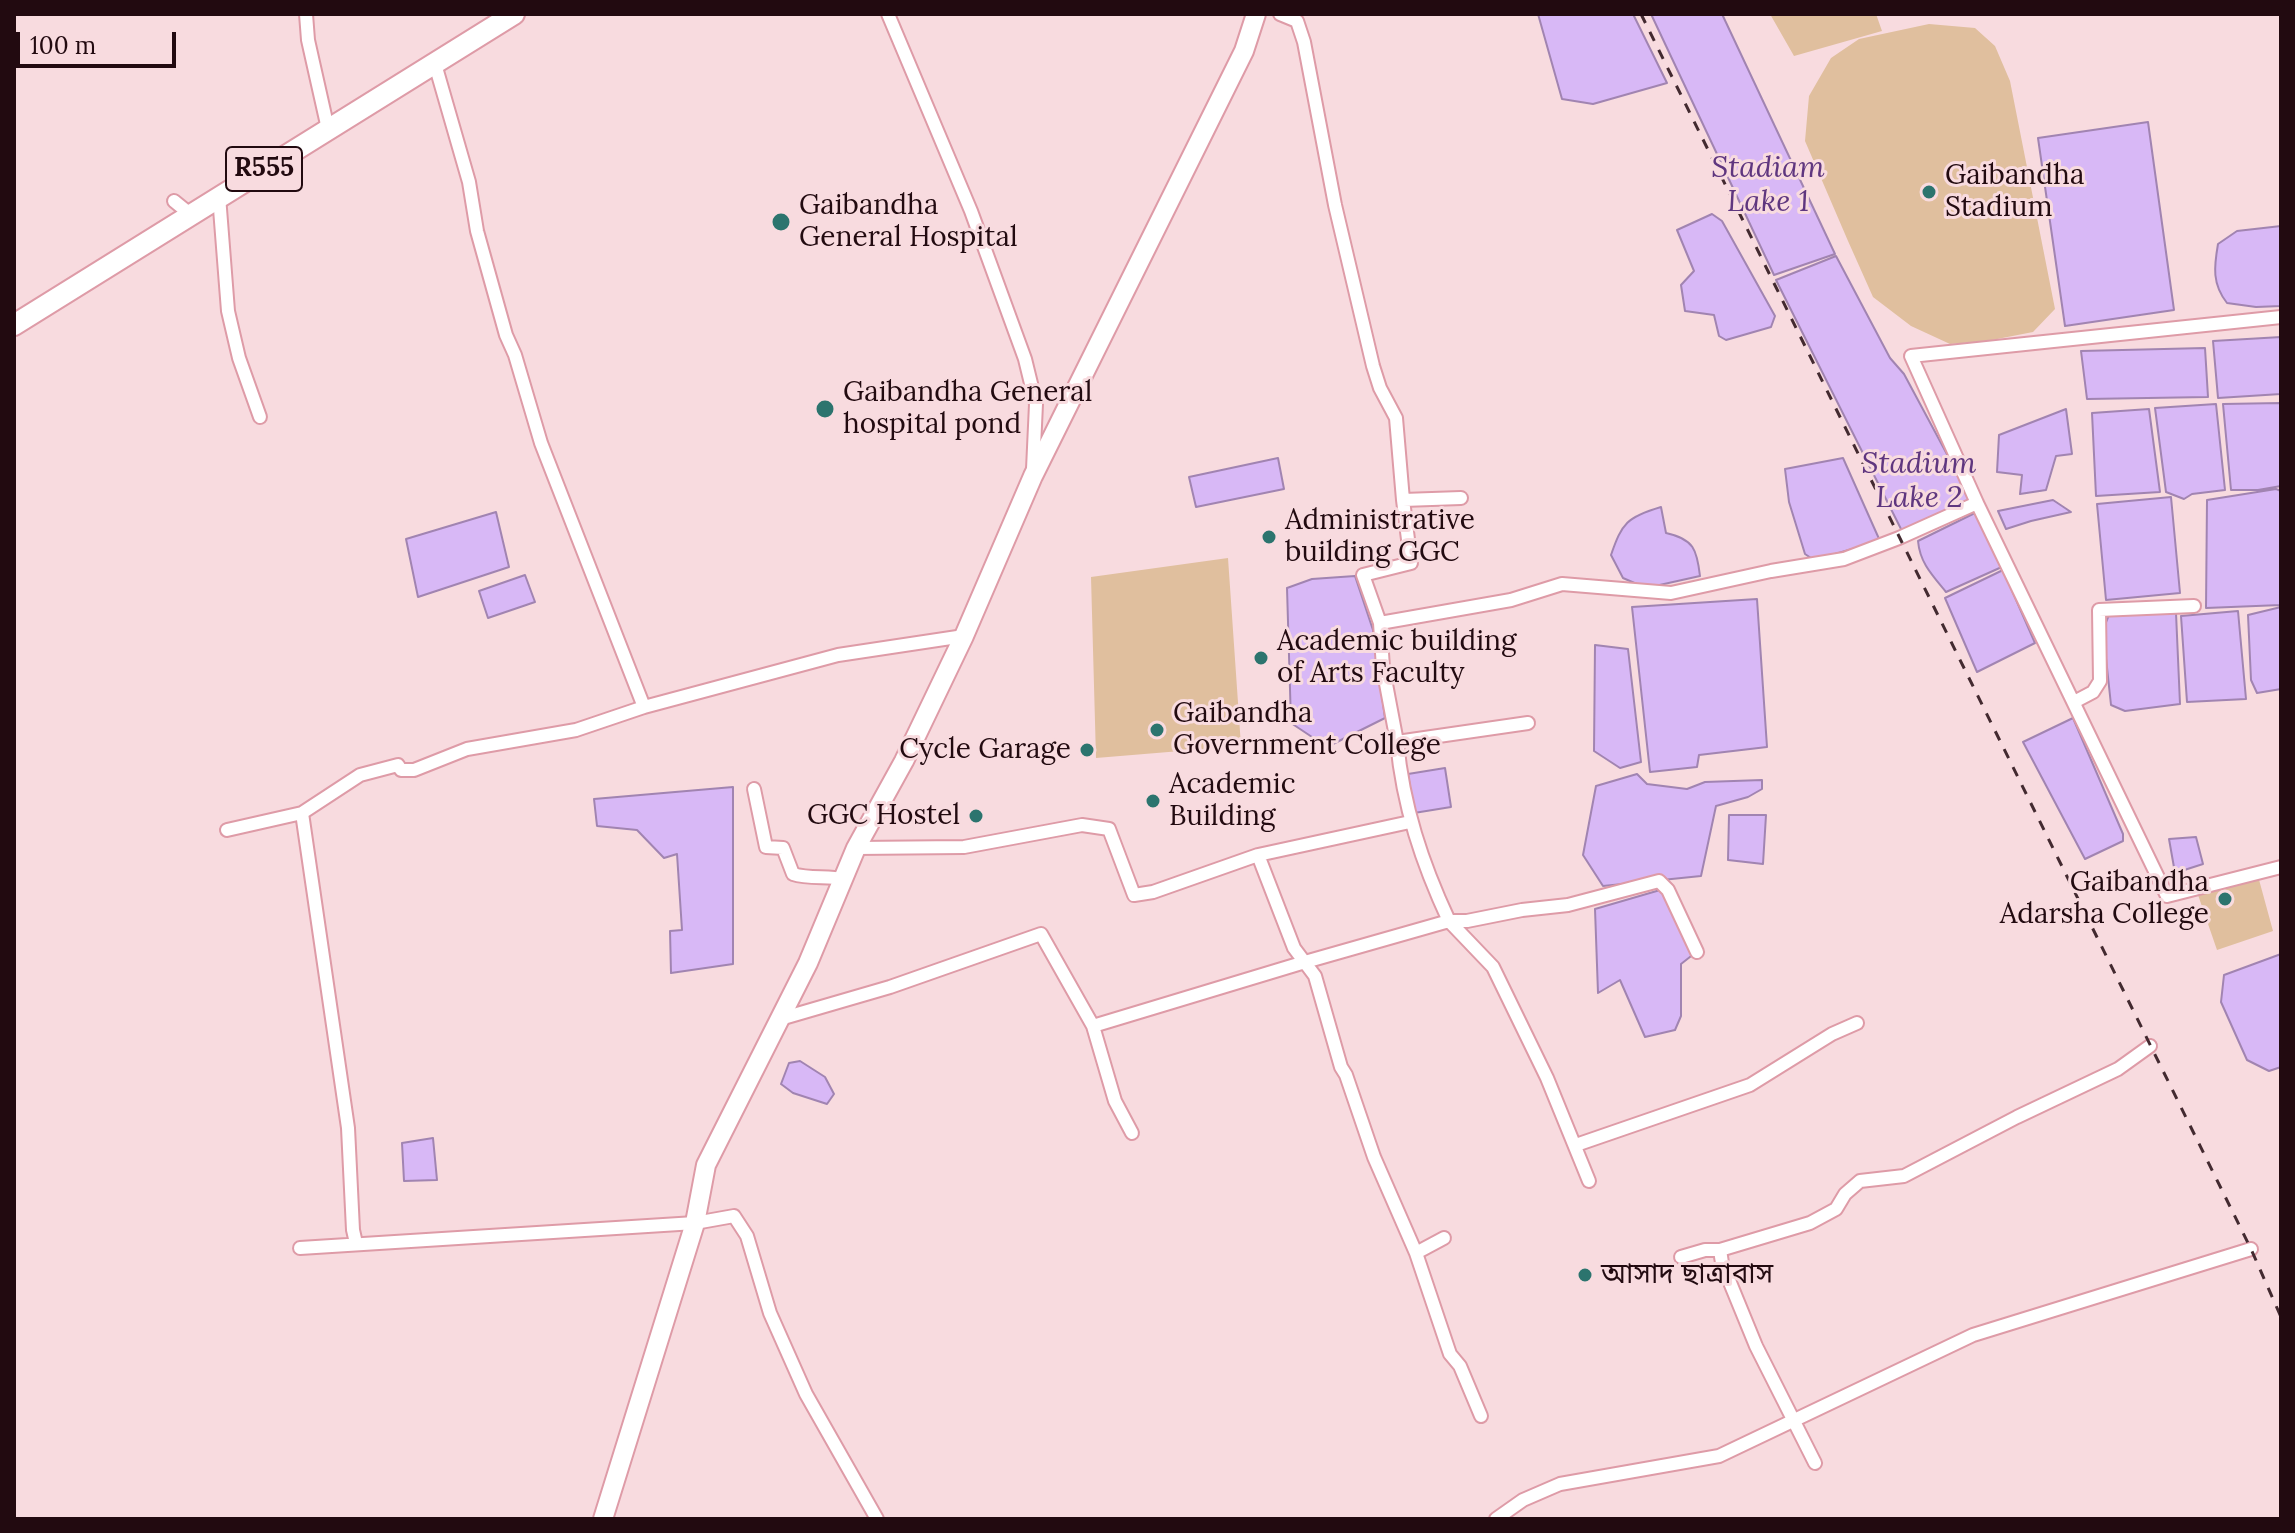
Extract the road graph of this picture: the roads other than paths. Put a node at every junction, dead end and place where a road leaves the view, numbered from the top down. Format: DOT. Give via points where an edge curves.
graph roads {
  1 [pos="306,14"];
  2 [pos="514,14"];
  3 [pos="888,14"];
  4 [pos="1256,14"];
  5 [pos="1280,14"];
  6 [pos="435,64"];
  7 [pos="328,129"];
  8 [pos="219,196"];
  9 [pos="174,201"];
  10 [pos="190,214"];
  11 [pos="2281,317"];
  12 [pos="14,325"];
  13 [pos="260,417"];
  14 [pos="1033,476"];
  15 [pos="1461,498"];
  16 [pos="1403,500"];
  17 [pos="1977,503"];
  18 [pos="2194,606"];
  19 [pos="1380,623"];
  20 [pos="964,636"];
  21 [pos="2074,702"];
  22 [pos="644,707"];
  23 [pos="1528,723"];
  24 [pos="1397,742"];
  25 [pos="754,789"];
  26 [pos="302,813"];
  27 [pos="1410,822"];
  28 [pos="227,830"];
  29 [pos="856,848"];
  30 [pos="1258,855"];
  31 [pos="2281,867"];
  32 [pos="843,879"];
  33 [pos="1449,921"];
  34 [pos="1697,952"];
  35 [pos="1305,962"];
  36 [pos="780,1019"];
  37 [pos="1857,1023"];
  38 [pos="1093,1026"];
  39 [pos="2150,1046"];
  40 [pos="1132,1133"];
  41 [pos="1576,1145"];
  42 [pos="1589,1181"];
  43 [pos="695,1223"];
  44 [pos="1444,1238"];
  45 [pos="356,1243"];
  46 [pos="300,1248"];
  47 [pos="2251,1249"];
  48 [pos="1720,1250"];
  49 [pos="1416,1253"];
  50 [pos="1681,1257"];
  51 [pos="1481,1416"];
  52 [pos="1791,1420"];
  53 [pos="1815,1463"];
  54 [pos="603,1519"];
  55 [pos="877,1519"];
  56 [pos="1496,1519"];
  1 -- 7 [label="street"];
  2 -- 6 [label="main road, R555"];
  3 -- 14 [label="street" via="971,211 1025,359 1036,404"];
  4 -- 14 [label="main road" via="1244,51"];
  5 -- 16 [label="street" via="1297,21 1304,42 1373,366 1396,418"];
  6 -- 7 [label="main road, R555"];
  6 -- 22 [label="street" via="506,335 541,443"];
  7 -- 8 [label="main road, R555"];
  8 -- 10 [label="main road, R555"];
  8 -- 13 [label="street" via="228,311"];
  9 -- 10 [label="street"];
  10 -- 12 [label="main road, R555"];
  11 -- 17 [label="street" via="1911,356"];
  14 -- 20 [label="main road"];
  15 -- 16 [label="street"];
  16 -- 19 [label="street" via="1411,563 1363,575"];
  17 -- 19 [label="street" via="1844,559 1671,593 1562,584 1511,600"];
  17 -- 21 [label="street"];
  18 -- 21 [label="street" via="2099,610 2100,681 2093,692"];
  19 -- 24 [label="street"];
  20 -- 22 [label="street" via="838,655"];
  20 -- 29 [label="main road"];
  21 -- 31 [label="street" via="2167,896"];
  22 -- 26 [label="street" via="576,730 467,749 414,770 398,765 369,772"];
  23 -- 24 [label="street"];
  24 -- 27 [label="street"];
  25 -- 32 [label="street" via="766,847 783,848 798,877"];
  26 -- 28 [label="street"];
  26 -- 45 [label="street" via="348,1128"];
  27 -- 30 [label="street"];
  27 -- 33 [label="street"];
  29 -- 30 [label="street" via="964,847 1082,825 1109,829 1134,895"];
  29 -- 32 [label="main road"];
  30 -- 35 [label="street" via="1294,948"];
  32 -- 36 [label="main road"];
  33 -- 34 [label="street" via="1568,905 1659,881"];
  33 -- 35 [label="street"];
  33 -- 41 [label="street" via="1493,967"];
  35 -- 38 [label="street"];
  35 -- 49 [label="street" via="1315,976 1374,1157"];
  36 -- 38 [label="street" via="1041,934"];
  36 -- 43 [label="main road" via="706,1165"];
  37 -- 41 [label="street" via="1750,1085"];
  38 -- 40 [label="street" via="1115,1101"];
  39 -- 48 [label="street" via="2118,1069 1904,1176 1860,1181 1836,1209 1810,1223"];
  41 -- 42 [label="street"];
  43 -- 45 [label="street"];
  43 -- 54 [label="main road"];
  43 -- 55 [label="street" via="734,1216 747,1236 770,1313 806,1394"];
  44 -- 49 [label="street"];
  45 -- 46 [label="street"];
  47 -- 52 [label="street" via="1973,1335"];
  48 -- 50 [label="street"];
  48 -- 52 [label="street"];
  49 -- 51 [label="street" via="1450,1354"];
  52 -- 53 [label="street"];
  52 -- 56 [label="street" via="1719,1456 1560,1484"];
}
